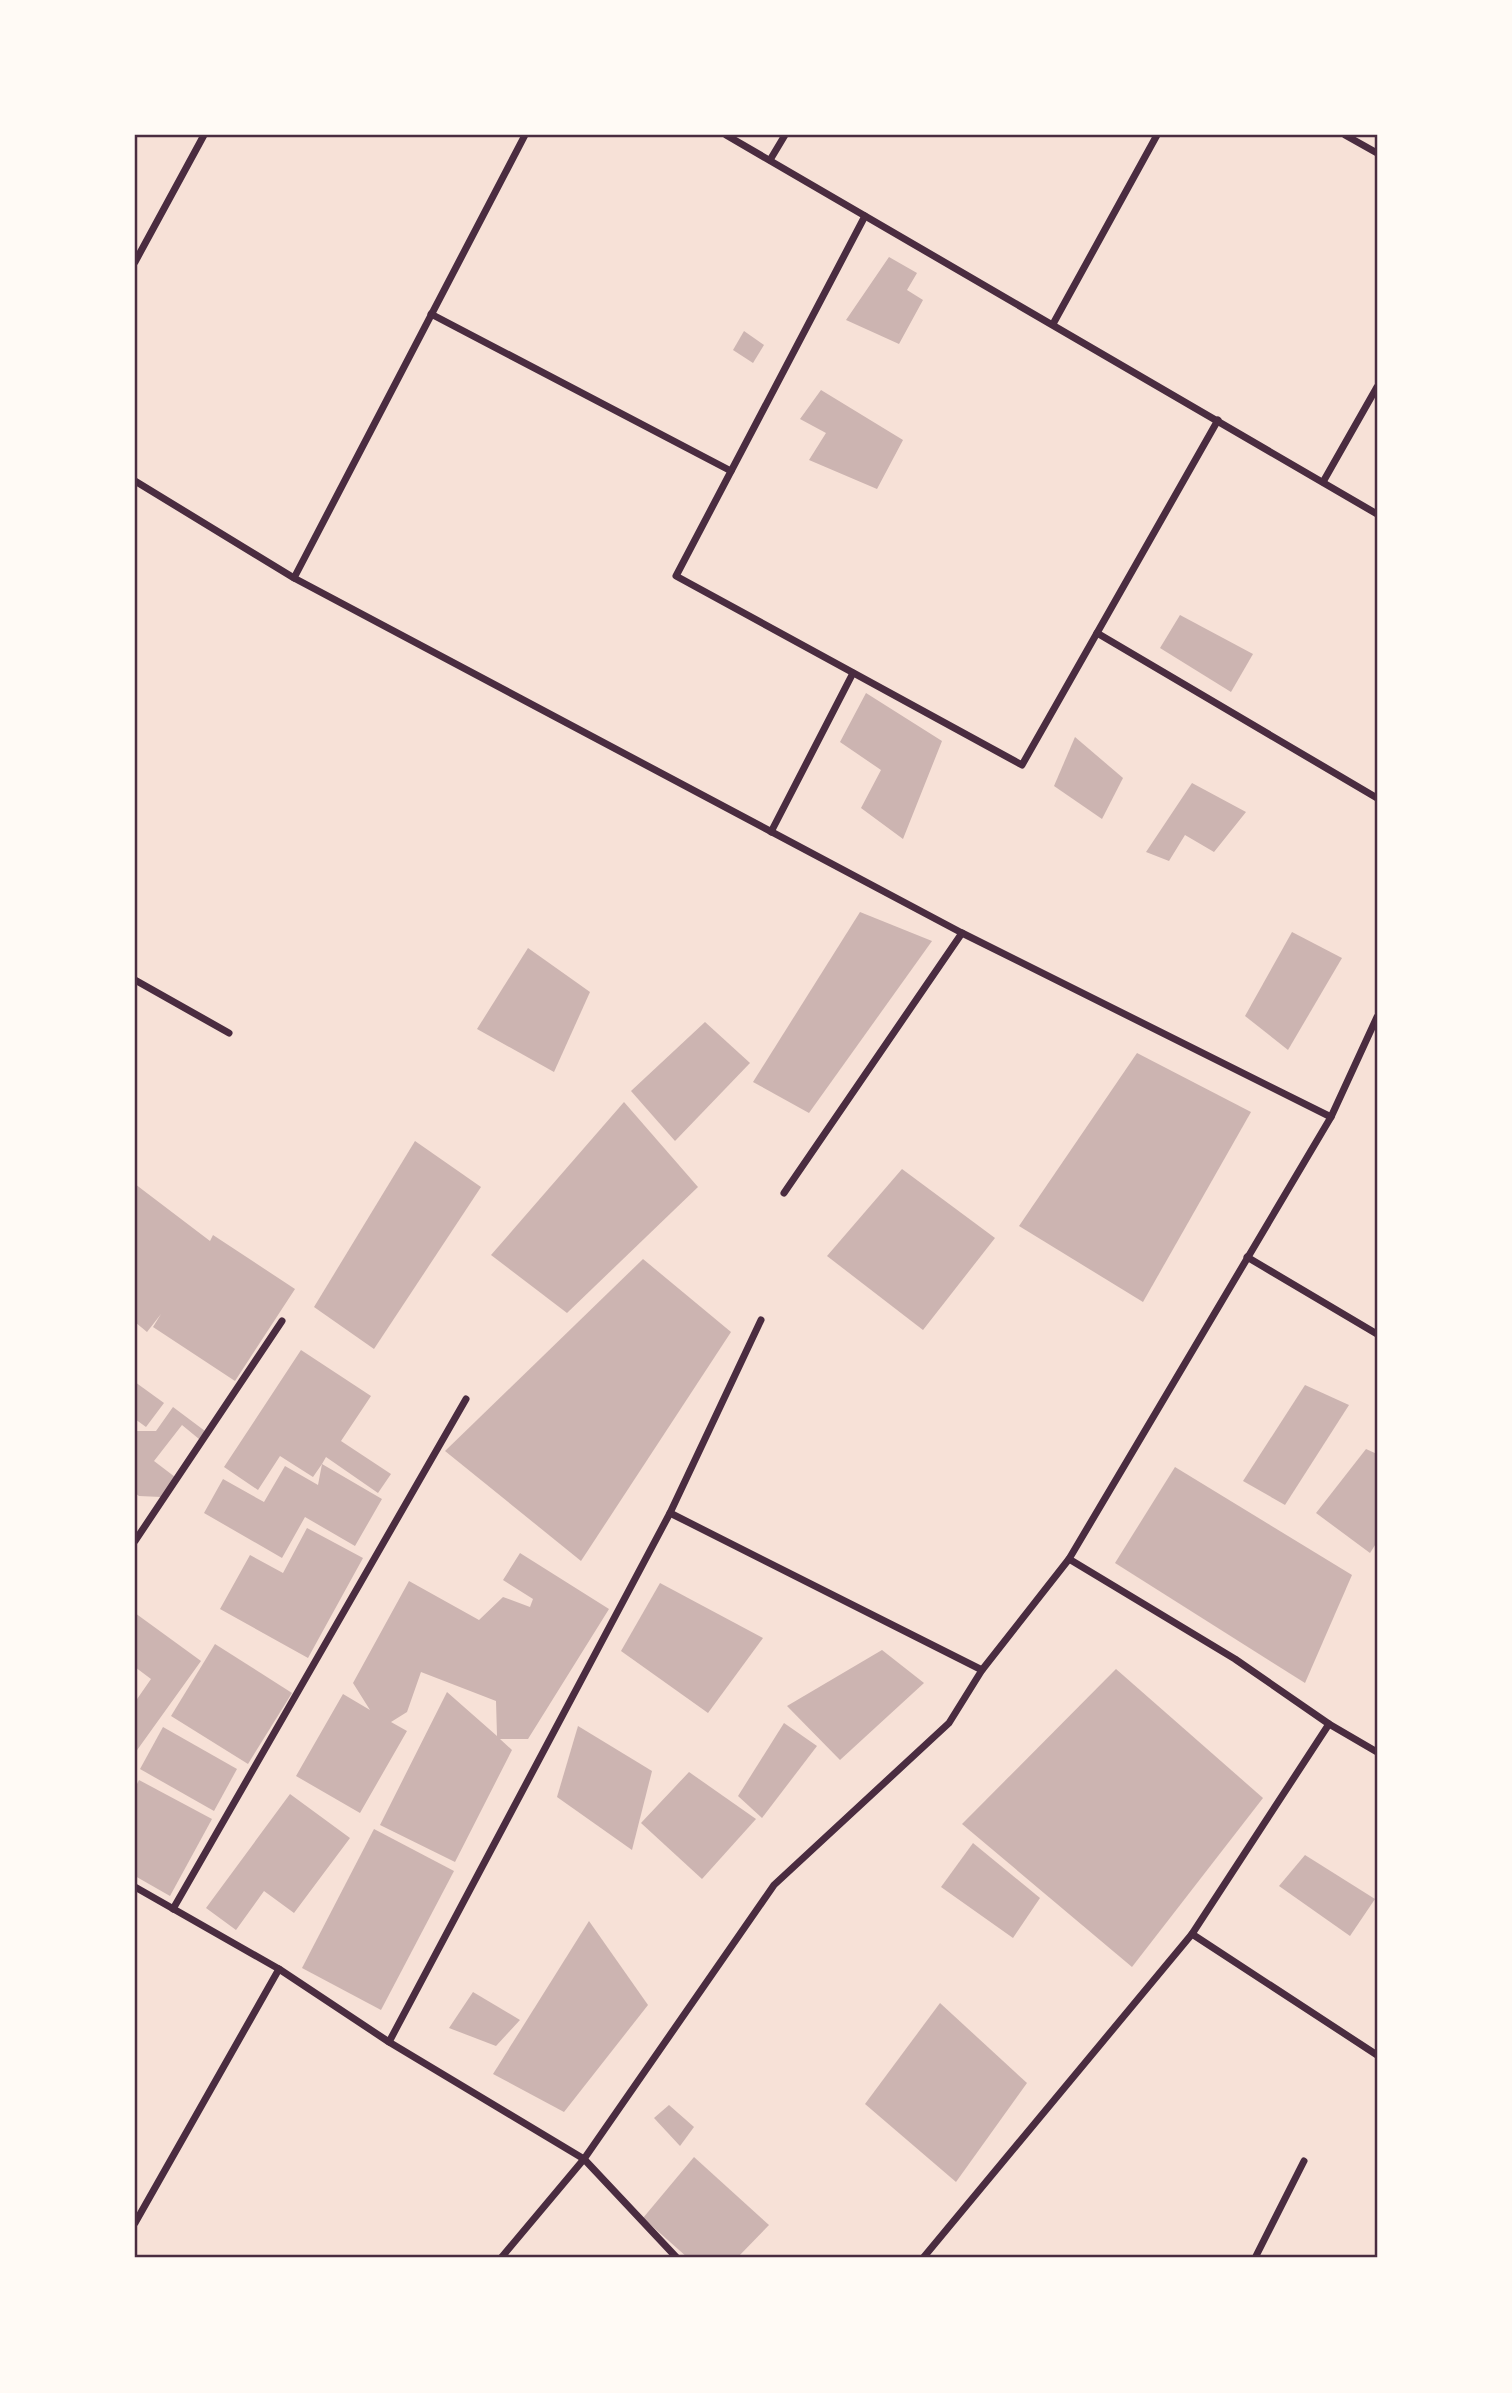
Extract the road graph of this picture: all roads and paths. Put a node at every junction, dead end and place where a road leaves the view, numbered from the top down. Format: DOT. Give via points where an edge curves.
graph roads {
  1 [pos="204,135"];
  2 [pos="525,135"];
  3 [pos="726,135"];
  4 [pos="785,135"];
  5 [pos="1157,135"];
  6 [pos="1345,135"];
  7 [pos="1377,153"];
  8 [pos="770,160"];
  9 [pos="865,215"];
  10 [pos="135,262"];
  11 [pos="430,314"];
  12 [pos="1053,324"];
  13 [pos="1377,387"];
  14 [pos="1218,420"];
  15 [pos="731,471"];
  16 [pos="135,481"];
  17 [pos="1323,482"];
  18 [pos="1377,514"];
  19 [pos="294,578"];
  20 [pos="1097,633"];
  21 [pos="853,673"];
  22 [pos="1377,797"];
  23 [pos="771,832"];
  24 [pos="962,933"];
  25 [pos="135,980"];
  26 [pos="1377,1017"];
  27 [pos="229,1033"];
  28 [pos="1331,1117"];
  29 [pos="784,1193"];
  30 [pos="1247,1257"];
  31 [pos="761,1320"];
  32 [pos="282,1321"];
  33 [pos="1377,1334"];
  34 [pos="466,1399"];
  35 [pos="670,1513"];
  36 [pos="135,1541"];
  37 [pos="1069,1559"];
  38 [pos="982,1670"];
  39 [pos="1329,1724"];
  40 [pos="1377,1752"];
  41 [pos="135,1887"];
  42 [pos="173,1909"];
  43 [pos="1192,1934"];
  44 [pos="279,1969"];
  45 [pos="389,2042"];
  46 [pos="1377,2055"];
  47 [pos="584,2159"];
  48 [pos="1304,2161"];
  49 [pos="135,2223"];
  50 [pos="501,2258"];
  51 [pos="677,2258"];
  52 [pos="923,2258"];
  53 [pos="1255,2258"];
  1 -- 10 [label="street"];
  2 -- 11 [label="street"];
  3 -- 8 [label="street"];
  4 -- 8 [label="street"];
  5 -- 12 [label="street"];
  6 -- 7 [label="street"];
  8 -- 9 [label="street"];
  9 -- 12 [label="street"];
  9 -- 15 [label="street"];
  11 -- 15 [label="street"];
  11 -- 19 [label="street"];
  12 -- 14 [label="street"];
  13 -- 17 [label="street"];
  14 -- 17 [label="street"];
  14 -- 20 [label="street"];
  15 -- 21 [label="street" via="676,576"];
  16 -- 19 [label="street"];
  17 -- 18 [label="street"];
  19 -- 23 [label="street"];
  20 -- 21 [label="street" via="1022,765"];
  20 -- 22 [label="street"];
  21 -- 23 [label="street"];
  23 -- 24 [label="street"];
  24 -- 28 [label="street"];
  24 -- 29 [label="street"];
  25 -- 27 [label="street"];
  26 -- 28 [label="street"];
  28 -- 30 [label="street"];
  30 -- 33 [label="street"];
  30 -- 37 [label="street"];
  31 -- 35 [label="street"];
  32 -- 36 [label="street"];
  34 -- 42 [label="street"];
  35 -- 38 [label="street"];
  35 -- 45 [label="street"];
  37 -- 38 [label="street"];
  37 -- 39 [label="street" via="1235,1659"];
  38 -- 47 [label="street" via="949,1723 774,1885"];
  39 -- 40 [label="street"];
  39 -- 43 [label="street"];
  41 -- 42 [label="street"];
  42 -- 44 [label="street"];
  43 -- 46 [label="street"];
  43 -- 52 [label="street"];
  44 -- 45 [label="street"];
  44 -- 49 [label="street"];
  45 -- 47 [label="street"];
  47 -- 50 [label="street"];
  47 -- 51 [label="street"];
  48 -- 53 [label="street"];
}
